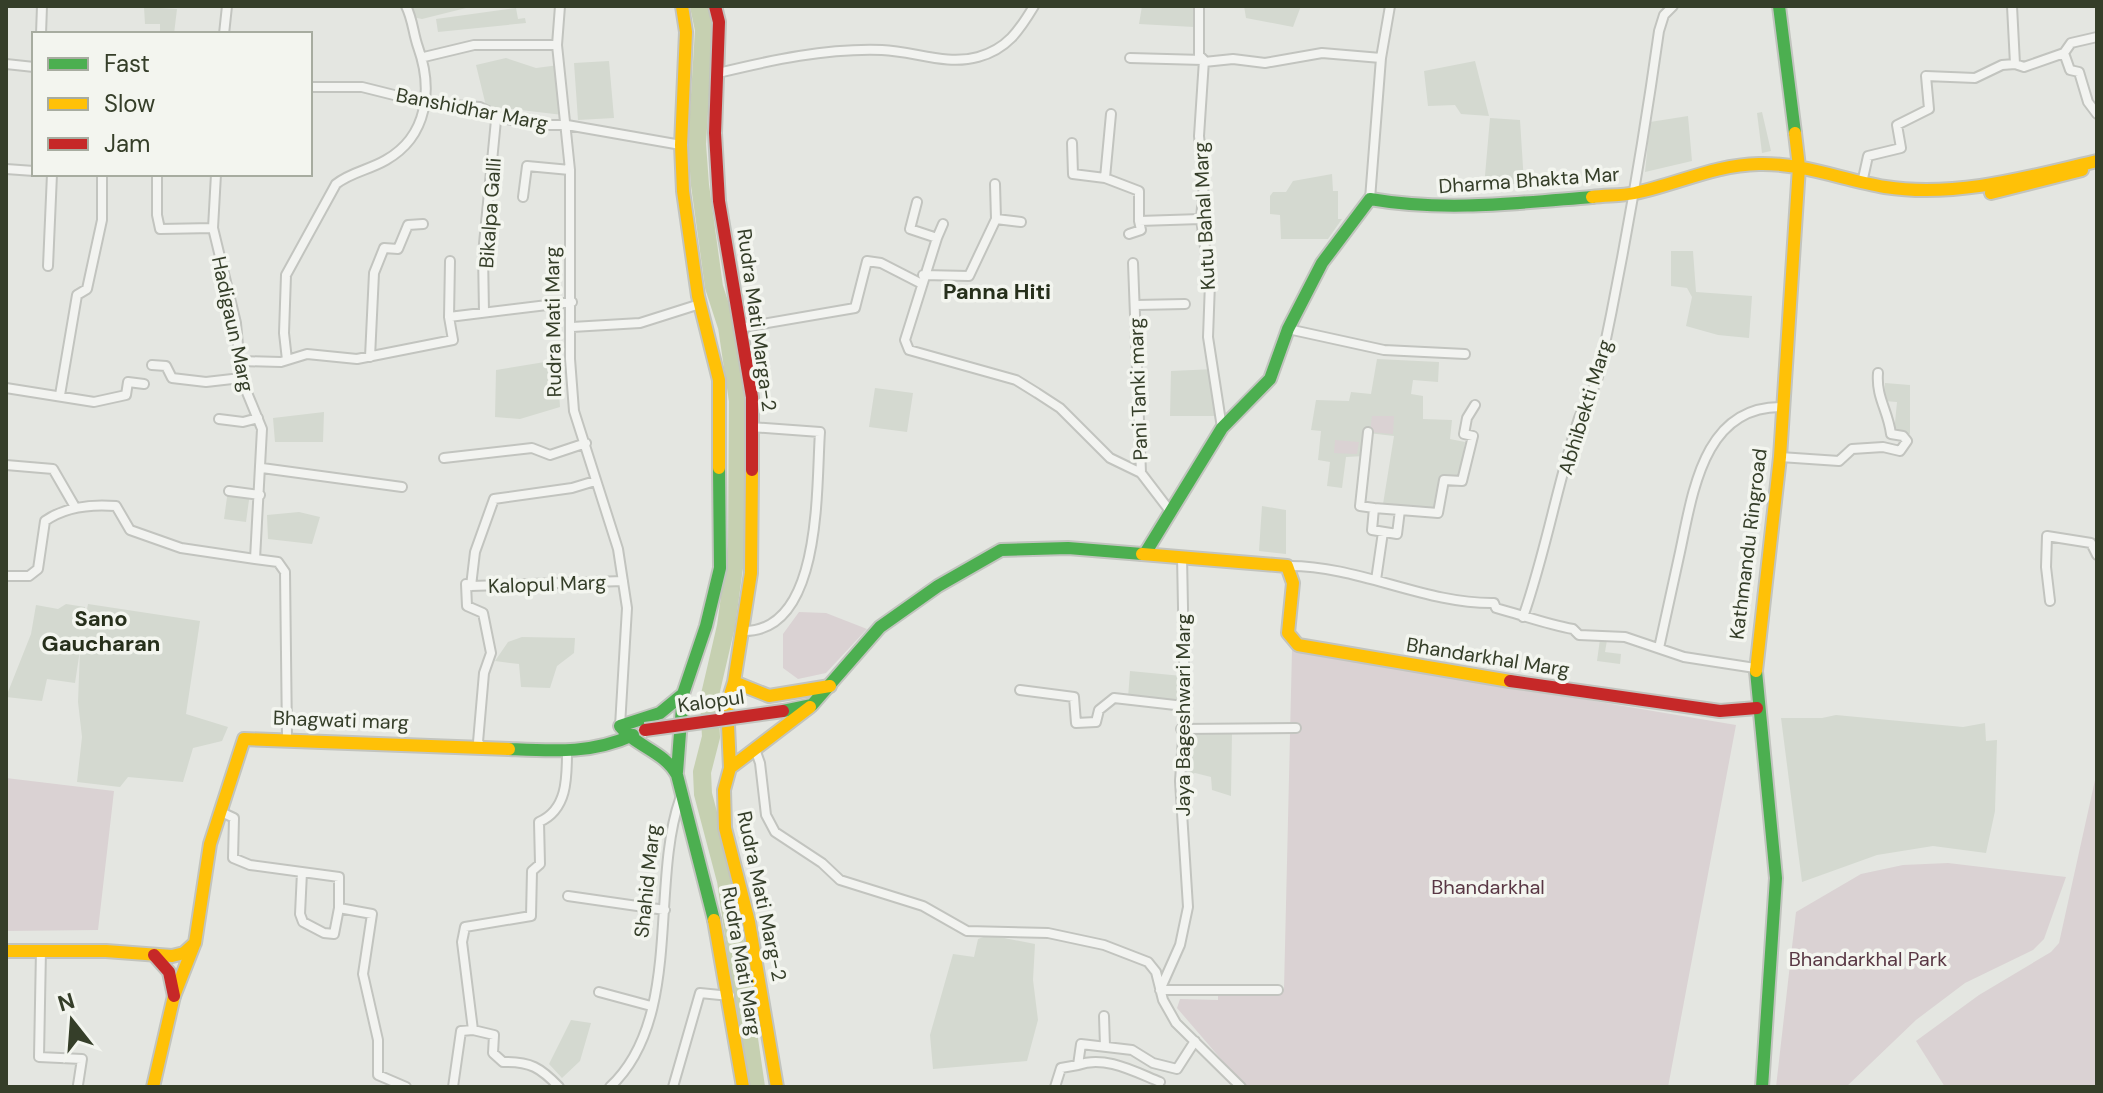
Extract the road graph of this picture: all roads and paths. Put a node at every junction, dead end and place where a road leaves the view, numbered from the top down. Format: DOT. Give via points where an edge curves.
graph roads {
  1 [pos="42,6"];
  2 [pos="227,6"];
  3 [pos="406,6"];
  4 [pos="560,6"];
  5 [pos="682,6"];
  6 [pos="715,6"];
  7 [pos="1034,6"];
  8 [pos="1199,6"];
  9 [pos="1390,6"];
  10 [pos="1657,6"];
  11 [pos="1673,6"];
  12 [pos="1779,6"];
  13 [pos="2012,6"];
  14 [pos="1664,15"];
  15 [pos="41,32"];
  16 [pos="224,32"];
  17 [pos="2097,37"];
  18 [pos="557,45"];
  19 [pos="2064,53"];
  20 [pos="424,57"];
  21 [pos="1130,58"];
  22 [pos="1381,58"];
  23 [pos="1204,61"];
  24 [pos="6,64"];
  25 [pos="2015,64"];
  26 [pos="32,67"];
  27 [pos="718,73"];
  28 [pos="312,87"];
  29 [pos="426,103"];
  30 [pos="1111,114"];
  31 [pos="2097,114"];
  32 [pos="502,118"];
  33 [pos="567,125"];
  34 [pos="1072,143"];
  35 [pos="681,145"];
  36 [pos="2097,161"];
  37 [pos="2097,168"];
  38 [pos="6,169"];
  39 [pos="570,170"];
  40 [pos="32,171"];
  41 [pos="1799,171"];
  42 [pos="52,176"];
  43 [pos="102,176"];
  44 [pos="157,176"];
  45 [pos="216,176"];
  46 [pos="1105,178"];
  47 [pos="1862,183"];
  48 [pos="995,184"];
  49 [pos="1634,193"];
  50 [pos="523,197"];
  51 [pos="1370,199"];
  52 [pos="917,202"];
  53 [pos="996,219"];
  54 [pos="1201,219"];
  55 [pos="1139,221"];
  56 [pos="1021,222"];
  57 [pos="423,224"];
  58 [pos="943,224"];
  59 [pos="213,228"];
  60 [pos="1129,234"];
  61 [pos="937,238"];
  62 [pos="450,261"];
  63 [pos="1133,263"];
  64 [pos="48,266"];
  65 [pos="922,279"];
  66 [pos="572,302"];
  67 [pos="700,304"];
  68 [pos="1185,304"];
  69 [pos="1136,305"];
  70 [pos="484,312"];
  71 [pos="449,317"];
  72 [pos="572,327"];
  73 [pos="739,328"];
  74 [pos="1288,329"];
  75 [pos="1465,354"];
  76 [pos="370,357"];
  77 [pos="287,360"];
  78 [pos="239,361"];
  79 [pos="152,365"];
  80 [pos="1878,373"];
  81 [pos="241,378"];
  82 [pos="144,384"];
  83 [pos="6,388"];
  84 [pos="60,395"];
  85 [pos="1475,405"];
  86 [pos="1785,407"];
  87 [pos="258,418"];
  88 [pos="219,419"];
  89 [pos="751,427"];
  90 [pos="1222,428"];
  91 [pos="1368,432"];
  92 [pos="586,443"];
  93 [pos="1780,457"];
  94 [pos="444,458"];
  95 [pos="6,465"];
  96 [pos="262,468"];
  97 [pos="1141,473"];
  98 [pos="595,481"];
  99 [pos="402,487"];
  100 [pos="229,491"];
  101 [pos="260,495"];
  102 [pos="75,507"];
  103 [pos="1374,508"];
  104 [pos="1400,510"];
  105 [pos="1170,511"];
  106 [pos="1383,532"];
  107 [pos="1146,552"];
  108 [pos="2097,555"];
  109 [pos="1182,556"];
  110 [pos="255,559"];
  111 [pos="1289,569"];
  112 [pos="6,576"];
  113 [pos="1376,580"];
  114 [pos="623,581"];
  115 [pos="471,586"];
  116 [pos="2050,601"];
  117 [pos="1523,617"];
  118 [pos="740,631"];
  119 [pos="1659,648"];
  120 [pos="1755,668"];
  121 [pos="734,682"];
  122 [pos="830,686"];
  123 [pos="1020,690"];
  124 [pos="683,694"];
  125 [pos="812,705"];
  126 [pos="1184,706"];
  127 [pos="1757,708"];
  128 [pos="620,726"];
  129 [pos="1296,728"];
  130 [pos="1181,729"];
  131 [pos="645,730"];
  132 [pos="287,736"];
  133 [pos="627,738"];
  134 [pos="483,748"];
  135 [pos="755,749"];
  136 [pos="567,752"];
  137 [pos="730,768"];
  138 [pos="677,772"];
  139 [pos="680,798"];
  140 [pos="219,811"];
  141 [pos="302,872"];
  142 [pos="568,896"];
  143 [pos="339,908"];
  144 [pos="665,910"];
  145 [pos="195,943"];
  146 [pos="41,950"];
  147 [pos="6,951"];
  148 [pos="154,955"];
  149 [pos="1160,990"];
  150 [pos="1278,990"];
  151 [pos="599,992"];
  152 [pos="174,996"];
  153 [pos="730,996"];
  154 [pos="651,1006"];
  155 [pos="1104,1016"];
  156 [pos="473,1030"];
  157 [pos="1195,1041"];
  158 [pos="1105,1046"];
  159 [pos="1078,1065"];
  160 [pos="1160,1082"];
  161 [pos="78,1085"];
  162 [pos="674,1085"];
  163 [pos="153,1087"];
  164 [pos="406,1087"];
  165 [pos="453,1087"];
  166 [pos="559,1087"];
  167 [pos="610,1087"];
  168 [pos="743,1087"];
  169 [pos="777,1087"];
  170 [pos="1055,1087"];
  171 [pos="1241,1087"];
  172 [pos="1762,1087"];
  1 -- 15 [label="street"];
  2 -- 16 [label="street"];
  3 -- 20 [label="street"];
  4 -- 18 [label="street, Rudra Mati Marg"];
  5 -- 35 [label="main road, Shahid Marg" via="686,32"];
  6 -- 27 [label="main road, Rudra Mati Marga-2"];
  7 -- 27 [label="street" via="1014,40 962,61 881,50 794,55"];
  8 -- 23 [label="street, Kutu Bahal Marg" via="1199,55"];
  9 -- 22 [label="street"];
  10 -- 14 [label="street"];
  11 -- 14 [label="street"];
  12 -- 41 [label="main road, Kathmandu Ringroad"];
  13 -- 25 [label="street"];
  14 -- 49 [label="street, Abhibekti Marg"];
  17 -- 19 [label="street" via="2071,43"];
  18 -- 20 [label="street" via="474,45"];
  18 -- 33 [label="street, Rudra Mati Marg"];
  19 -- 25 [label="street" via="2024,67"];
  19 -- 31 [label="street" via="2070,70 2079,72"];
  20 -- 29 [label="street"];
  21 -- 23 [label="street"];
  22 -- 23 [label="street" via="1322,53 1265,63"];
  22 -- 51 [label="street"];
  23 -- 54 [label="street, Kutu Bahal Marg"];
  24 -- 26 [label="street"];
  25 -- 47 [label="street" via="1975,78 1926,76 1929,109 1897,125 1901,148 1868,156"];
  27 -- 73 [label="main road, Rudra Mati Marga-2" via="715,153"];
  28 -- 29 [label="street, Banshidhar Marg" via="346,84"];
  29 -- 32 [label="street, Banshidhar Marg" via="480,107"];
  29 -- 77 [label="street" via="408,143 336,184 286,275"];
  30 -- 46 [label="street"];
  32 -- 33 [label="street, Banshidhar Marg"];
  32 -- 70 [label="street, Bikalpa Galli" via="496,120 487,211"];
  33 -- 35 [label="street, Banshidhar Marg"];
  33 -- 39 [label="street, Rudra Mati Marg"];
  34 -- 46 [label="street" via="1073,174"];
  35 -- 67 [label="main road, Shahid Marg" via="686,221"];
  36 -- 47 [label="main road" via="1978,186 1907,189"];
  37 -- 41 [label="main road" via="2007,191 1933,196 1861,191"];
  38 -- 40 [label="street"];
  39 -- 50 [label="street" via="527,166"];
  39 -- 66 [label="street, Rudra Mati Marg"];
  41 -- 47 [label="main road"];
  41 -- 49 [label="main road, Dharma Bhakta Mar" via="1772,165 1710,169"];
  41 -- 86 [label="main road, Kathmandu Ringroad"];
  42 -- 64 [label="street"];
  43 -- 84 [label="street" via="102,220 87,289 77,295"];
  44 -- 59 [label="street" via="160,229"];
  45 -- 59 [label="street, Hadigaun Marg"];
  46 -- 55 [label="street" via="1139,191"];
  48 -- 53 [label="street"];
  49 -- 51 [label="main road, Dharma Bhakta Mar" via="1447,209"];
  49 -- 117 [label="street, Abhibekti Marg" via="1599,375 1579,417"];
  51 -- 74 [label="main road" via="1322,263"];
  52 -- 61 [label="street" via="910,229"];
  53 -- 56 [label="street"];
  53 -- 65 [label="street" via="969,276"];
  54 -- 55 [label="street"];
  54 -- 90 [label="street, Kutu Bahal Marg" via="1210,283 1208,337"];
  55 -- 60 [label="street" via="1141,230"];
  57 -- 76 [label="street" via="408,225 398,249 384,248 374,273"];
  58 -- 61 [label="street"];
  59 -- 78 [label="street, Hadigaun Marg" via="236,323"];
  61 -- 65 [label="street"];
  62 -- 71 [label="street"];
  63 -- 69 [label="street, Pani Tanki marg"];
  65 -- 73 [label="street" via="867,261 855,308"];
  65 -- 97 [label="street" via="905,340 909,350 1016,380 1060,408 1110,458"];
  66 -- 70 [label="street"];
  66 -- 72 [label="street, Rudra Mati Marg"];
  67 -- 72 [label="street" via="640,323"];
  67 -- 124 [label="main road, Shahid Marg" via="719,380 721,551 706,626"];
  68 -- 69 [label="street, Pani Tanki marg"];
  69 -- 97 [label="street, Pani Tanki marg"];
  70 -- 71 [label="street"];
  71 -- 76 [label="street" via="453,340"];
  72 -- 92 [label="street, Rudra Mati Marg" via="574,411"];
  73 -- 89 [label="main road, Rudra Mati Marga-2" via="752,397"];
  74 -- 75 [label="street" via="1384,350"];
  74 -- 90 [label="main road" via="1270,379"];
  76 -- 77 [label="street" via="307,354"];
  77 -- 78 [label="street"];
  78 -- 81 [label="street, Hadigaun Marg"];
  79 -- 81 [label="street" via="166,366 172,378"];
  80 -- 93 [label="street" via="1877,395 1888,413 1891,434 1907,441 1900,451 1852,449 1839,461"];
  81 -- 87 [label="street, Hadigaun Marg"];
  82 -- 84 [label="street" via="128,382 126,395 94,402"];
  83 -- 84 [label="street"];
  85 -- 104 [label="street" via="1464,434 1473,436 1462,481 1444,480 1438,513"];
  86 -- 93 [label="main road, Kathmandu Ringroad"];
  86 -- 119 [label="street" via="1755,409 1728,425 1704,459"];
  87 -- 88 [label="street"];
  87 -- 96 [label="street, Hadigaun Marg"];
  89 -- 118 [label="main road, Rudra Mati Marga-2" via="751,573"];
  89 -- 118 [label="street" via="820,432 808,571 786,613 766,628"];
  90 -- 105 [label="main road"];
  91 -- 103 [label="street" via="1360,506"];
  92 -- 94 [label="street" via="550,455 532,448"];
  92 -- 98 [label="street, Rudra Mati Marg"];
  93 -- 120 [label="main road, Kathmandu Ringroad"];
  95 -- 102 [label="street" via="53,469"];
  96 -- 99 [label="street"];
  96 -- 101 [label="street, Hadigaun Marg"];
  97 -- 105 [label="street"];
  98 -- 114 [label="street, Rudra Mati Marg"];
  98 -- 115 [label="street" via="494,499 475,552"];
  100 -- 101 [label="street"];
  101 -- 110 [label="street, Hadigaun Marg"];
  102 -- 110 [label="street" via="116,506 130,530 181,548"];
  102 -- 112 [label="street" via="45,521 34,573"];
  103 -- 104 [label="street"];
  103 -- 106 [label="street" via="1372,530"];
  104 -- 106 [label="street" via="1397,534"];
  105 -- 107 [label="main road"];
  106 -- 113 [label="street"];
  107 -- 109 [label="main road"];
  107 -- 122 [label="main road" via="1032,546 1001,550 893,617 862,645"];
  108 -- 116 [label="street" via="2091,543 2047,536"];
  109 -- 111 [label="main road"];
  109 -- 126 [label="street, Jaya Bageshwari Marg"];
  110 -- 132 [label="street" via="278,562 285,572"];
  111 -- 113 [label="street"];
  111 -- 127 [label="main road, Bhandarkhal Marg" via="1288,633 1298,645 1720,711"];
  113 -- 117 [label="street" via="1463,604 1494,603"];
  114 -- 115 [label="street, Kalopul Marg"];
  114 -- 128 [label="street, Rudra Mati Marg" via="627,608"];
  115 -- 134 [label="street" via="466,584 467,606 483,613 491,653 484,673 478,742"];
  117 -- 119 [label="street" via="1579,635 1625,637"];
  118 -- 121 [label="main road, Rudra Mati Marga-2"];
  119 -- 120 [label="street"];
  120 -- 127 [label="main road, Kathmandu Ringroad"];
  121 -- 122 [label="main road" via="753,694 777,697"];
  121 -- 137 [label="main road, Rudra Mati Marg-2" via="727,704"];
  122 -- 125 [label="main road"];
  123 -- 126 [label="street" via="1074,697 1076,723 1096,722 1099,710 1114,698"];
  124 -- 128 [label="main road" via="660,713"];
  124 -- 138 [label="main road, Shahid Marg"];
  125 -- 131 [label="main road, Kalopul, bridge"];
  125 -- 135 [label="main road"];
  126 -- 130 [label="street, Jaya Bageshwari Marg"];
  127 -- 172 [label="main road, Kathmandu Ringroad" via="1776,878"];
  128 -- 133 [label="main road"];
  129 -- 130 [label="street"];
  130 -- 149 [label="street, Jaya Bageshwari Marg" via="1188,907 1180,945"];
  131 -- 133 [label="main road, Bhagwati marg"];
  132 -- 134 [label="main road, Bhagwati marg"];
  132 -- 140 [label="main road, Bhagwati marg" via="244,739"];
  133 -- 136 [label="main road, Bhagwati marg"];
  133 -- 138 [label="main road" via="666,758"];
  134 -- 136 [label="main road, Bhagwati marg"];
  135 -- 137 [label="main road"];
  135 -- 149 [label="street" via="766,815 775,832 840,880 923,906 967,931 1048,933 1104,945 1152,965"];
  136 -- 156 [label="street" via="567,792 553,815 539,822 540,864 532,871 531,916 465,927 462,942"];
  137 -- 169 [label="main road, Rudra Mati Marg-2" via="724,790 725,828 749,922"];
  138 -- 139 [label="main road, Shahid Marg"];
  139 -- 144 [label="street, Shahid Marg" via="673,820"];
  139 -- 153 [label="main road, Rudra Mati Marg" via="709,888"];
  140 -- 141 [label="street" via="234,818 233,858"];
  140 -- 145 [label="main road, Bhagwati marg"];
  141 -- 143 [label="street" via="339,877"];
  141 -- 143 [label="street" via="303,922 334,934"];
  142 -- 144 [label="street"];
  143 -- 164 [label="street" via="372,914 363,974 378,1040 378,1075"];
  144 -- 154 [label="street, Shahid Marg"];
  145 -- 148 [label="main road" via="178,956"];
  145 -- 152 [label="main road, Bhagwati marg"];
  146 -- 147 [label="main road"];
  146 -- 148 [label="main road"];
  146 -- 161 [label="street" via="39,1057 82,1059"];
  148 -- 152 [label="main road" via="169,972"];
  149 -- 150 [label="street"];
  149 -- 157 [label="street" via="1176,1023"];
  151 -- 154 [label="street"];
  152 -- 163 [label="main road, Bhagwati marg"];
  153 -- 162 [label="street" via="700,993"];
  153 -- 168 [label="main road, Rudra Mati Marg"];
  154 -- 167 [label="street, Shahid Marg" via="639,1054"];
  155 -- 158 [label="street"];
  156 -- 165 [label="street" via="461,1031"];
  156 -- 166 [label="street" via="494,1035 493,1053 503,1062 540,1068"];
  157 -- 158 [label="street" via="1177,1069 1132,1050"];
  157 -- 171 [label="street"];
  158 -- 159 [label="street" via="1081,1044"];
  159 -- 160 [label="street" via="1120,1065"];
  159 -- 170 [label="street" via="1061,1068"];
}
